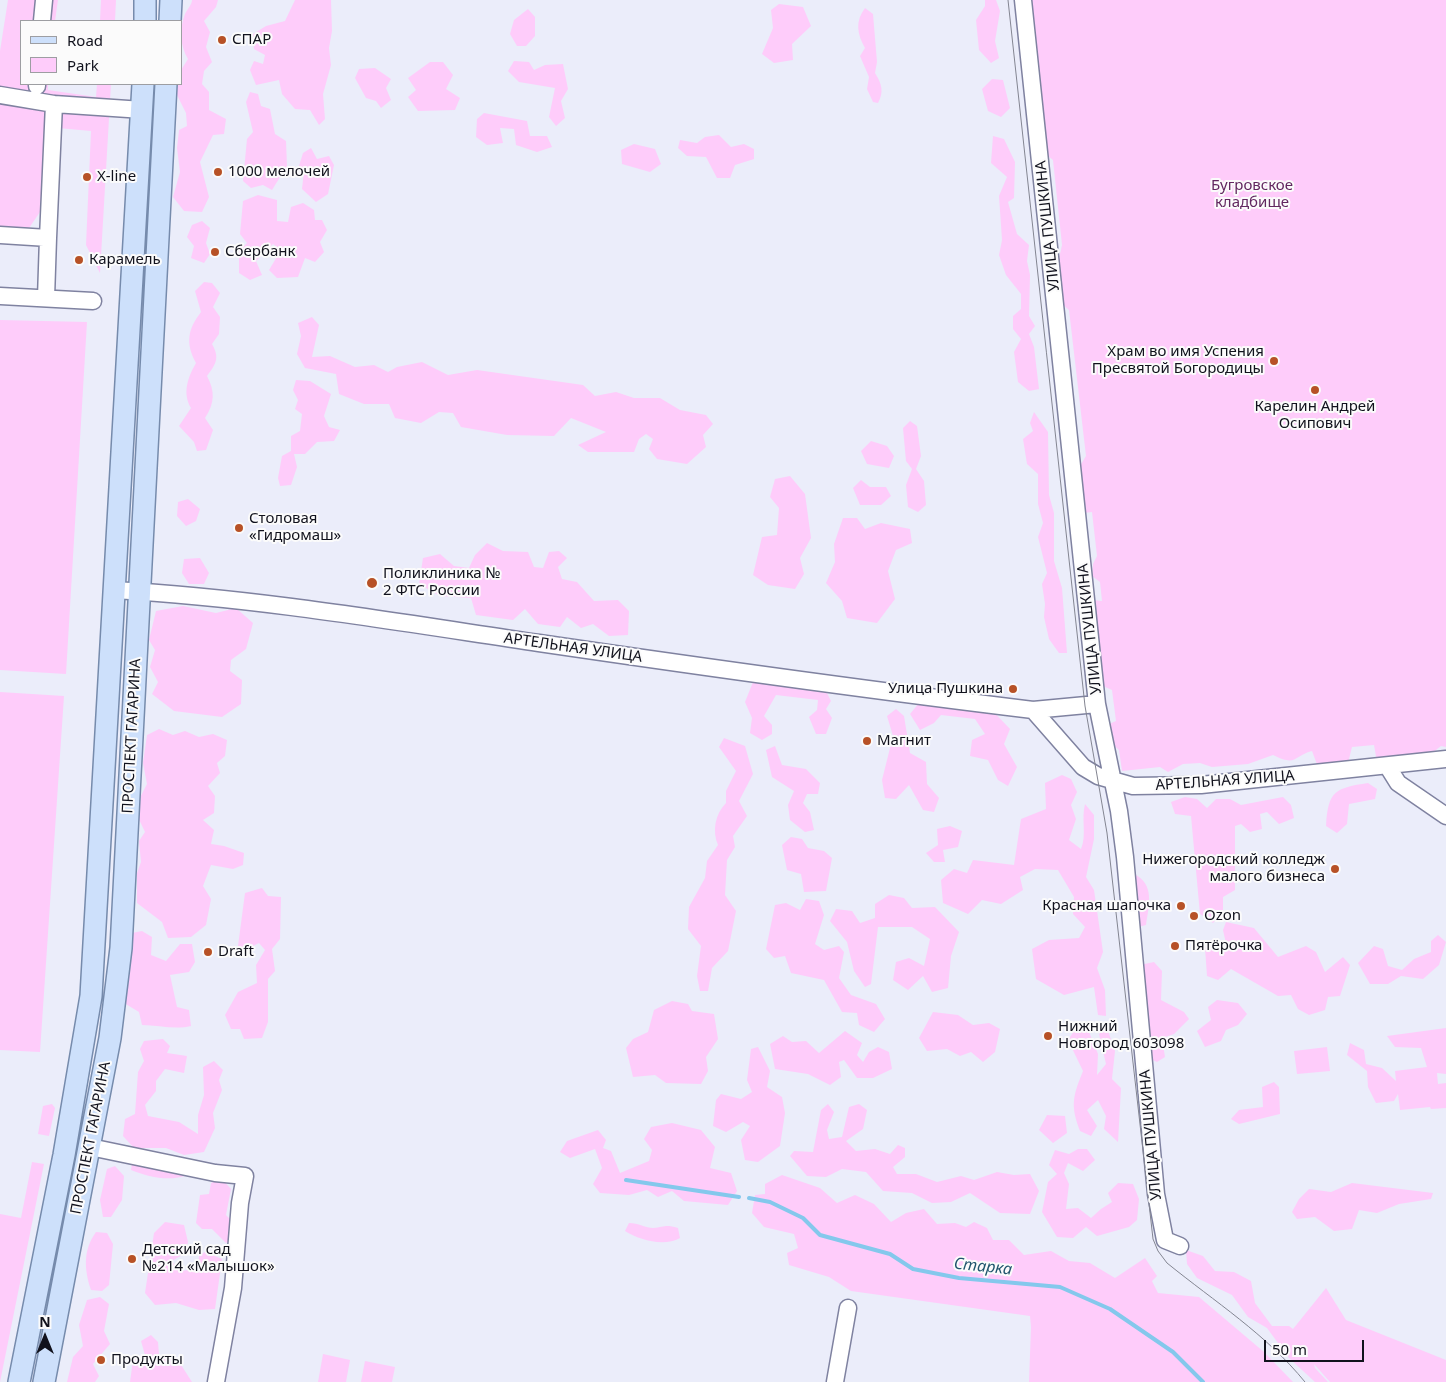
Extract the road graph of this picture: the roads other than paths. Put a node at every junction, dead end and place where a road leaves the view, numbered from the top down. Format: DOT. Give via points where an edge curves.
graph roads {
  1 [pos="44,0"];
  2 [pos="145,0"];
  3 [pos="171,0"];
  4 [pos="1023,0"];
  5 [pos="42,20"];
  6 [pos="145,20"];
  7 [pos="170,20"];
  8 [pos="143,85"];
  9 [pos="166,85"];
  10 [pos="0,95"];
  11 [pos="54,104"];
  12 [pos="143,110"];
  13 [pos="0,235"];
  14 [pos="48,238"];
  15 [pos="0,296"];
  16 [pos="46,298"];
  17 [pos="93,301"];
  18 [pos="114,590"];
  19 [pos="140,592"];
  20 [pos="1097,704"];
  21 [pos="1055,709"];
  22 [pos="1033,710"];
  23 [pos="1053,734"];
  24 [pos="1446,759"];
  25 [pos="1388,767"];
  26 [pos="1113,781"];
  27 [pos="1446,816"];
  28 [pos="90,1147"];
  29 [pos="1180,1246"];
  30 [pos="848,1308"];
  31 [pos="19,1382"];
  32 [pos="44,1382"];
  33 [pos="216,1382"];
  34 [pos="835,1382"];
  1 -- 5 [label="street"];
  2 -- 6 [label="main road"];
  3 -- 7 [label="main road"];
  4 -- 20 [label="street, УЛИЦА ПУШКИНА"];
  8 -- 12 [label="main road, ПРОСПЕКТ ГАГАРИНА"];
  9 -- 19 [label="main road, ПРОСПЕКТ ГАГАРИНА"];
  10 -- 11 [label="street"];
  11 -- 12 [label="street"];
  11 -- 14 [label="street"];
  12 -- 18 [label="main road, ПРОСПЕКТ ГАГАРИНА"];
  13 -- 14 [label="street"];
  14 -- 16 [label="street"];
  15 -- 16 [label="street"];
  16 -- 17 [label="street"];
  18 -- 19 [label="street, АРТЕЛЬНАЯ УЛИЦА"];
  18 -- 31 [label="main road, ПРОСПЕКТ ГАГАРИНА" via="91,996 64,1155"];
  19 -- 22 [label="street, АРТЕЛЬНАЯ УЛИЦА" via="296,607 843,687"];
  19 -- 28 [label="main road, ПРОСПЕКТ ГАГАРИНА" via="121,948 110,1038"];
  20 -- 21 [label="street, АРТЕЛЬНАЯ УЛИЦА"];
  20 -- 26 [label="street, УЛИЦА ПУШКИНА"];
  21 -- 22 [label="street, АРТЕЛЬНАЯ УЛИЦА"];
  21 -- 23 [label="street" via="1049,722"];
  22 -- 23 [label="street, АРТЕЛЬНАЯ УЛИЦА"];
  23 -- 26 [label="street, АРТЕЛЬНАЯ УЛИЦА" via="1083,767"];
  24 -- 25 [label="street, АРТЕЛЬНАЯ УЛИЦА"];
  25 -- 26 [label="street, АРТЕЛЬНАЯ УЛИЦА" via="1201,785 1144,786"];
  25 -- 27 [label="street" via="1398,783"];
  26 -- 29 [label="street, УЛИЦА ПУШКИНА" via="1125,857 1156,1194 1165,1240"];
  28 -- 32 [label="main road, ПРОСПЕКТ ГАГАРИНА"];
  28 -- 33 [label="street" via="215,1173 246,1176 240,1204 233,1288"];
  30 -- 34 [label="street"];
}
